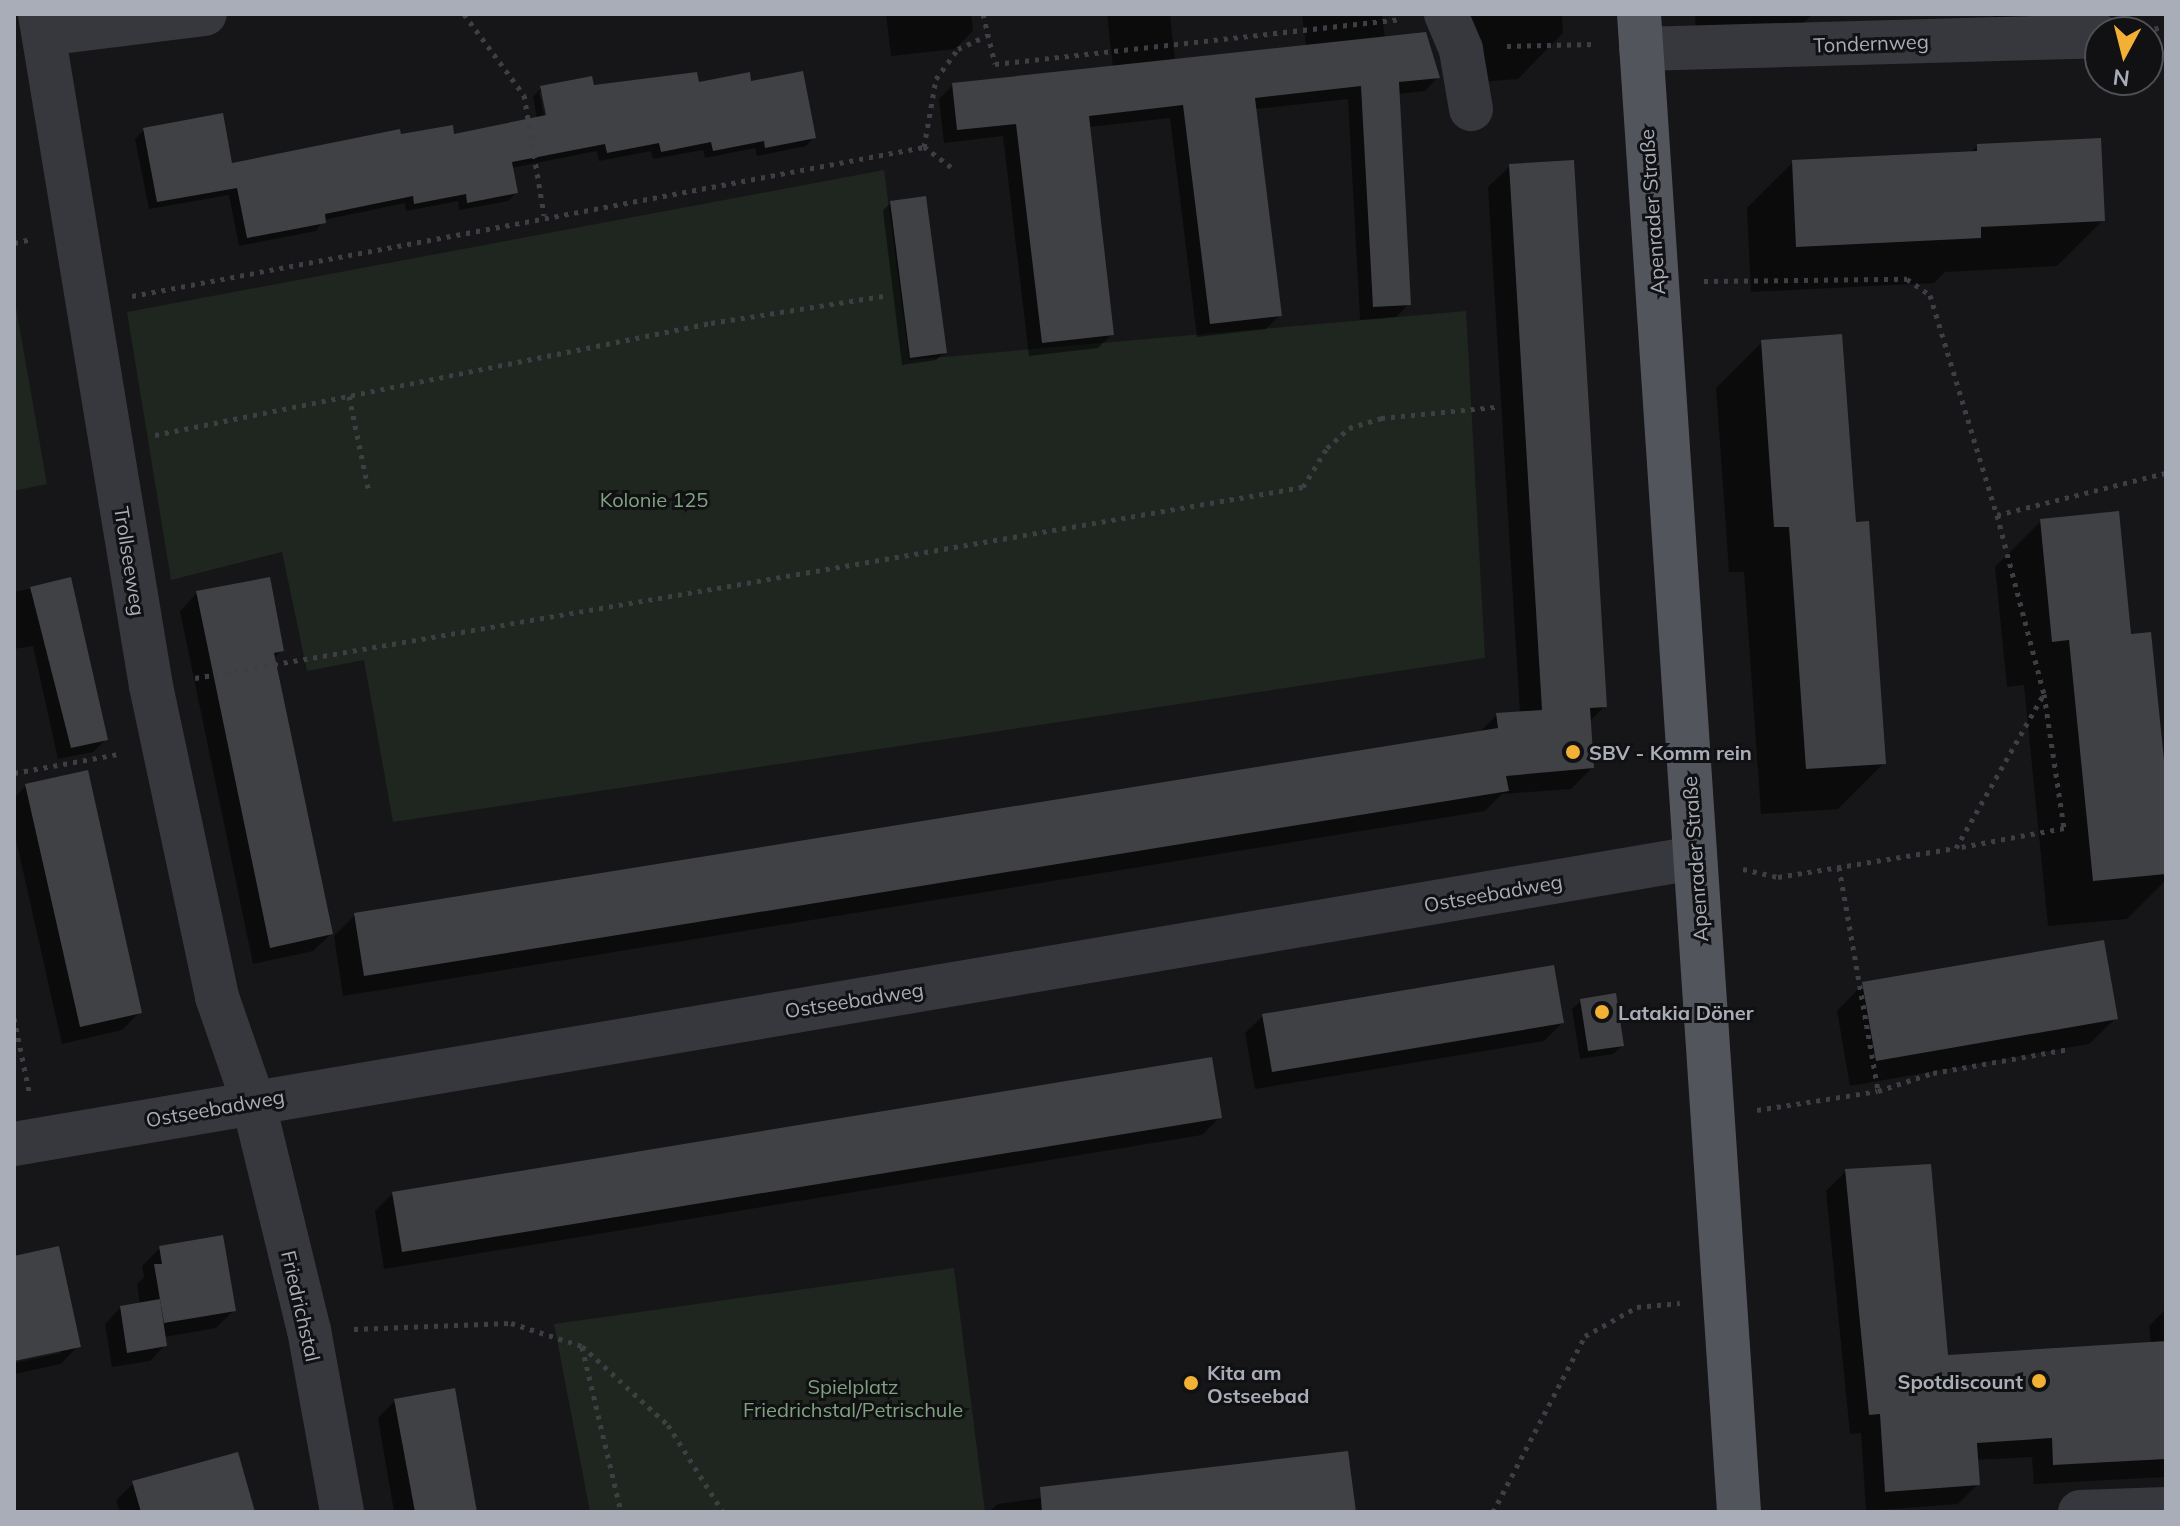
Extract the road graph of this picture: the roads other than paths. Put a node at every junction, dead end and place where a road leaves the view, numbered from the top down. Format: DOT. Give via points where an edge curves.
graph roads {
  1 [pos="205,14"];
  2 [pos="42,24"];
  3 [pos="1451,26"];
  4 [pos="1640,32"];
  5 [pos="2084,36"];
  6 [pos="1471,109"];
  7 [pos="1695,858"];
  8 [pos="253,1101"];
  9 [pos="27,1142"];
  10 [pos="2166,1509"];
  11 [pos="342,1512"];
  12 [pos="1739,1512"];
  13 [pos="2080,1512"];
  1 -- 2 [label="street"];
  2 -- 8 [label="street, Trollseeweg" via="151,686 217,997"];
  3 -- 6 [label="street"];
  4 -- 5 [label="street, Tondernweg"];
  4 -- 7 [label="main road, Apenrader Straße"];
  7 -- 8 [label="street, Ostseebadweg"];
  7 -- 12 [label="main road, Apenrader Straße"];
  8 -- 9 [label="street, Ostseebadweg"];
  8 -- 11 [label="street, Friedrichstal" via="309,1330"];
  10 -- 13 [label="street"];
}
